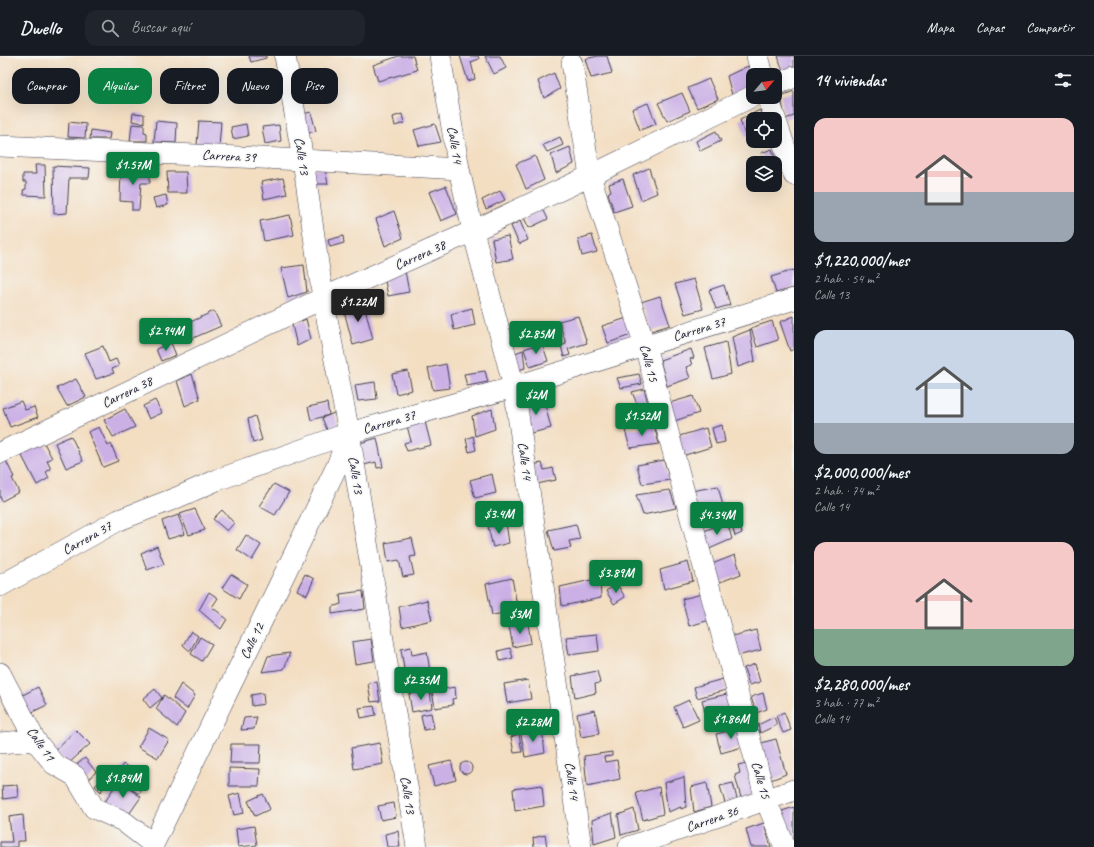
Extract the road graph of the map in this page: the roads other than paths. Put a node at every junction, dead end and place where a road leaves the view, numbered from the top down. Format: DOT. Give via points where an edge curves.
graph roads {
  1 [pos="285,56"];
  2 [pos="440,56"];
  3 [pos="757,56"];
  4 [pos="572,63"];
  5 [pos="760,68"];
  6 [pos="794,77"];
  7 [pos="782,83"];
  8 [pos="746,99"];
  9 [pos="770,104"];
  10 [pos="0,146"];
  11 [pos="303,160"];
  12 [pos="459,169"];
  13 [pos="794,175"];
  14 [pos="590,176"];
  15 [pos="473,231"];
  16 [pos="323,298"];
  17 [pos="794,299"];
  18 [pos="645,346"];
  19 [pos="514,387"];
  20 [pos="349,433"];
  21 [pos="0,453"];
  22 [pos="0,586"];
  23 [pos="0,673"];
  24 [pos="35,740"];
  25 [pos="0,744"];
  26 [pos="794,790"];
  27 [pos="766,800"];
  28 [pos="152,846"];
  29 [pos="417,847"];
  30 [pos="581,847"];
  31 [pos="629,847"];
  32 [pos="784,847"];
  1 -- 11 [label="street, Calle 13"];
  2 -- 12 [label="street, Calle 14"];
  3 -- 5 [label="street"];
  4 -- 14 [label="street, Calle 15"];
  6 -- 7 [label="street"];
  8 -- 14 [label="street, Carrera 38"];
  9 -- 13 [label="street"];
  10 -- 11 [label="street, Carrera 39"];
  11 -- 12 [label="street, Carrera 39"];
  11 -- 16 [label="street, Calle 13"];
  12 -- 15 [label="street, Calle 14"];
  14 -- 15 [label="street, Carrera 38"];
  14 -- 18 [label="street, Calle 15"];
  15 -- 16 [label="street, Carrera 38"];
  15 -- 19 [label="street, Calle 14"];
  16 -- 20 [label="street, Calle 13"];
  16 -- 21 [label="street, Carrera 38"];
  17 -- 18 [label="street, Carrera 37"];
  18 -- 19 [label="street, Carrera 37"];
  18 -- 27 [label="street, Calle 15"];
  19 -- 20 [label="street, Carrera 37"];
  19 -- 30 [label="street, Calle 14"];
  20 -- 22 [label="street, Carrera 37" via="217,480 119,520"];
  20 -- 28 [label="street, Calle 12" via="336,466"];
  20 -- 29 [label="street, Calle 13"];
  23 -- 24 [label="street, Calle 11"];
  24 -- 25 [label="street"];
  24 -- 28 [label="street, Calle 11" via="54,764 75,776 94,808 123,821"];
  26 -- 27 [label="street, Carrera 36"];
  27 -- 31 [label="street, Carrera 36"];
  27 -- 32 [label="street, Calle 15"];
}
